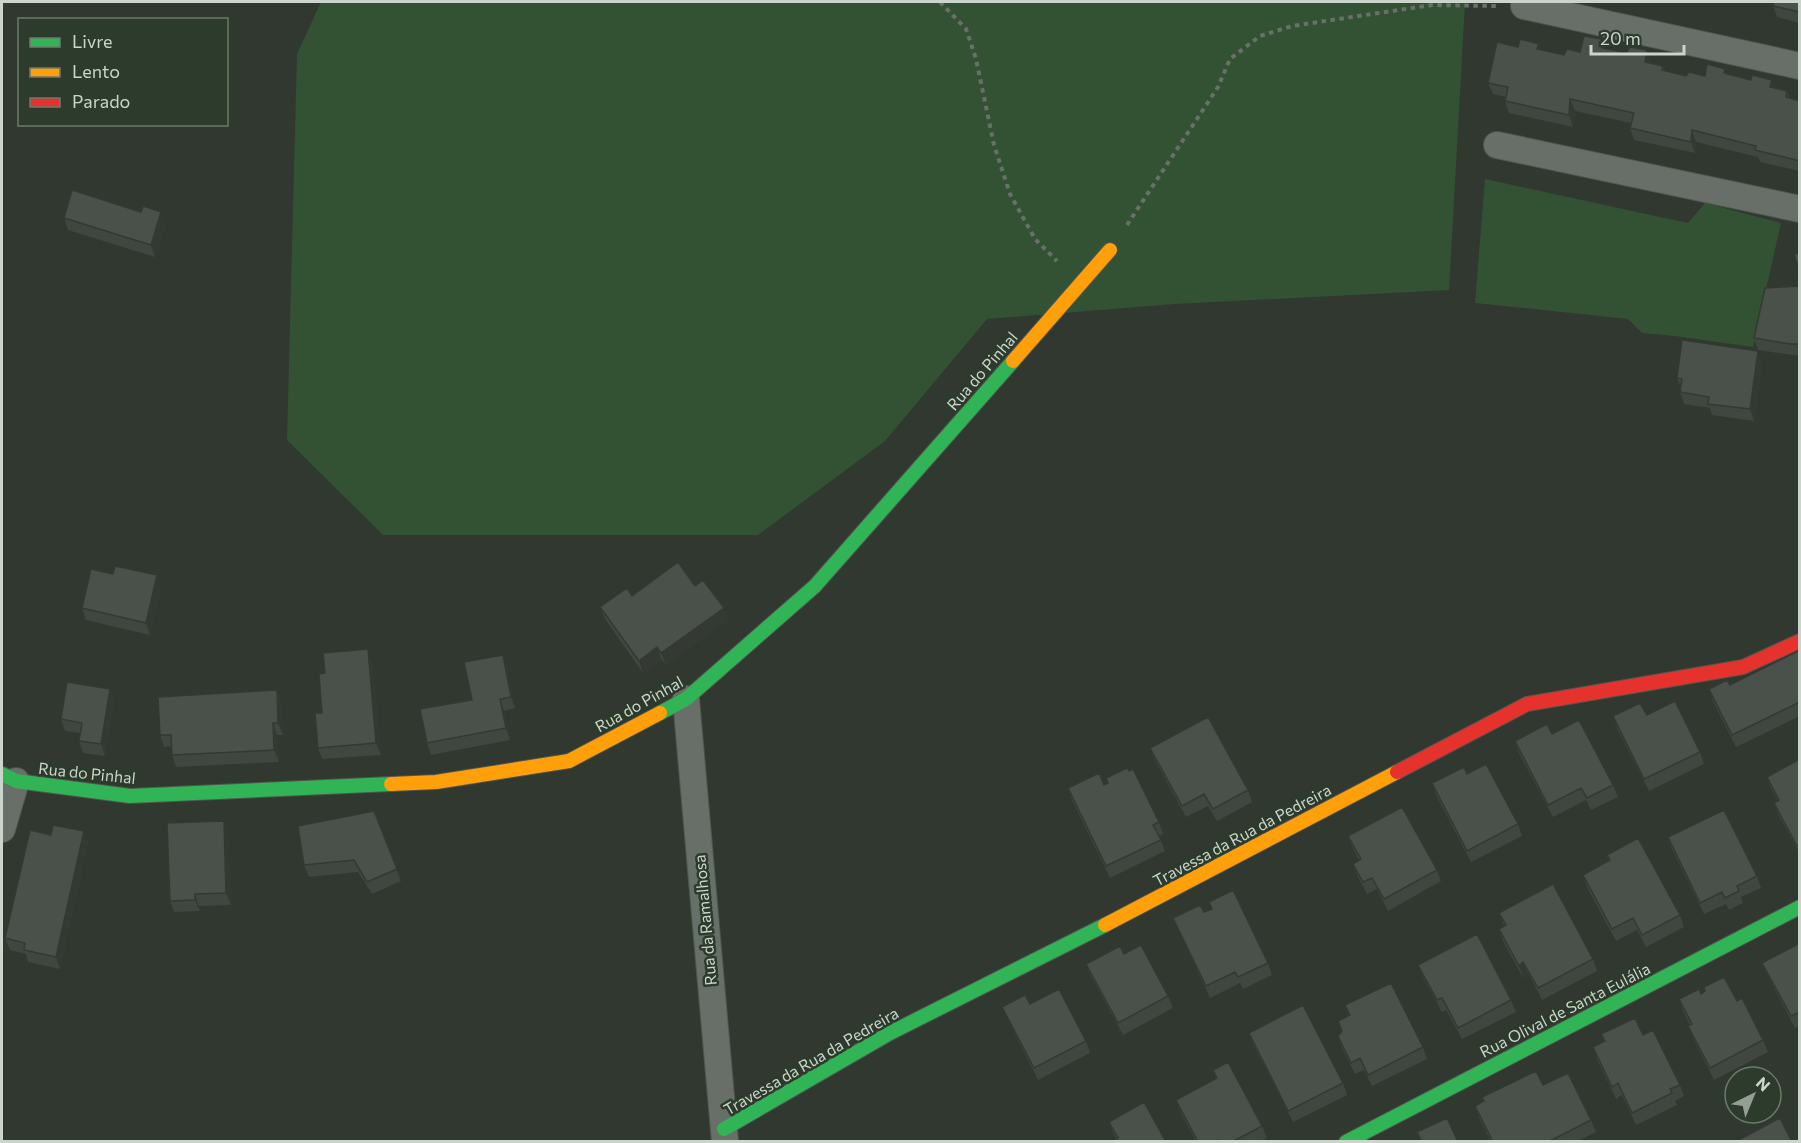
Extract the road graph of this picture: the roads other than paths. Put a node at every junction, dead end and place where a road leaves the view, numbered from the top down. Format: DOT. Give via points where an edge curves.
graph roads {
  1 [pos="1524,6"];
  2 [pos="1800,66"];
  3 [pos="1497,145"];
  4 [pos="1800,209"];
  5 [pos="1110,250"];
  6 [pos="1800,641"];
  7 [pos="686,699"];
  8 [pos="9,778"];
  9 [pos="2,830"];
  10 [pos="1800,907"];
  11 [pos="724,1135"];
  12 [pos="1346,1142"];
  1 -- 2 [label="street"];
  3 -- 4 [label="street"];
  5 -- 7 [label="street, Rua do Pinhal" via="815,586"];
  6 -- 11 [label="street, Travessa da Rua da Pedreira" via="1743,667 1527,704 890,1033"];
  7 -- 8 [label="street, Rua do Pinhal" via="569,761 436,782 130,796"];
  7 -- 11 [label="street, Rua da Ramalhosa"];
  8 -- 9 [label="street"];
  10 -- 12 [label="street, Rua Olival de Santa Eulália"];
}
